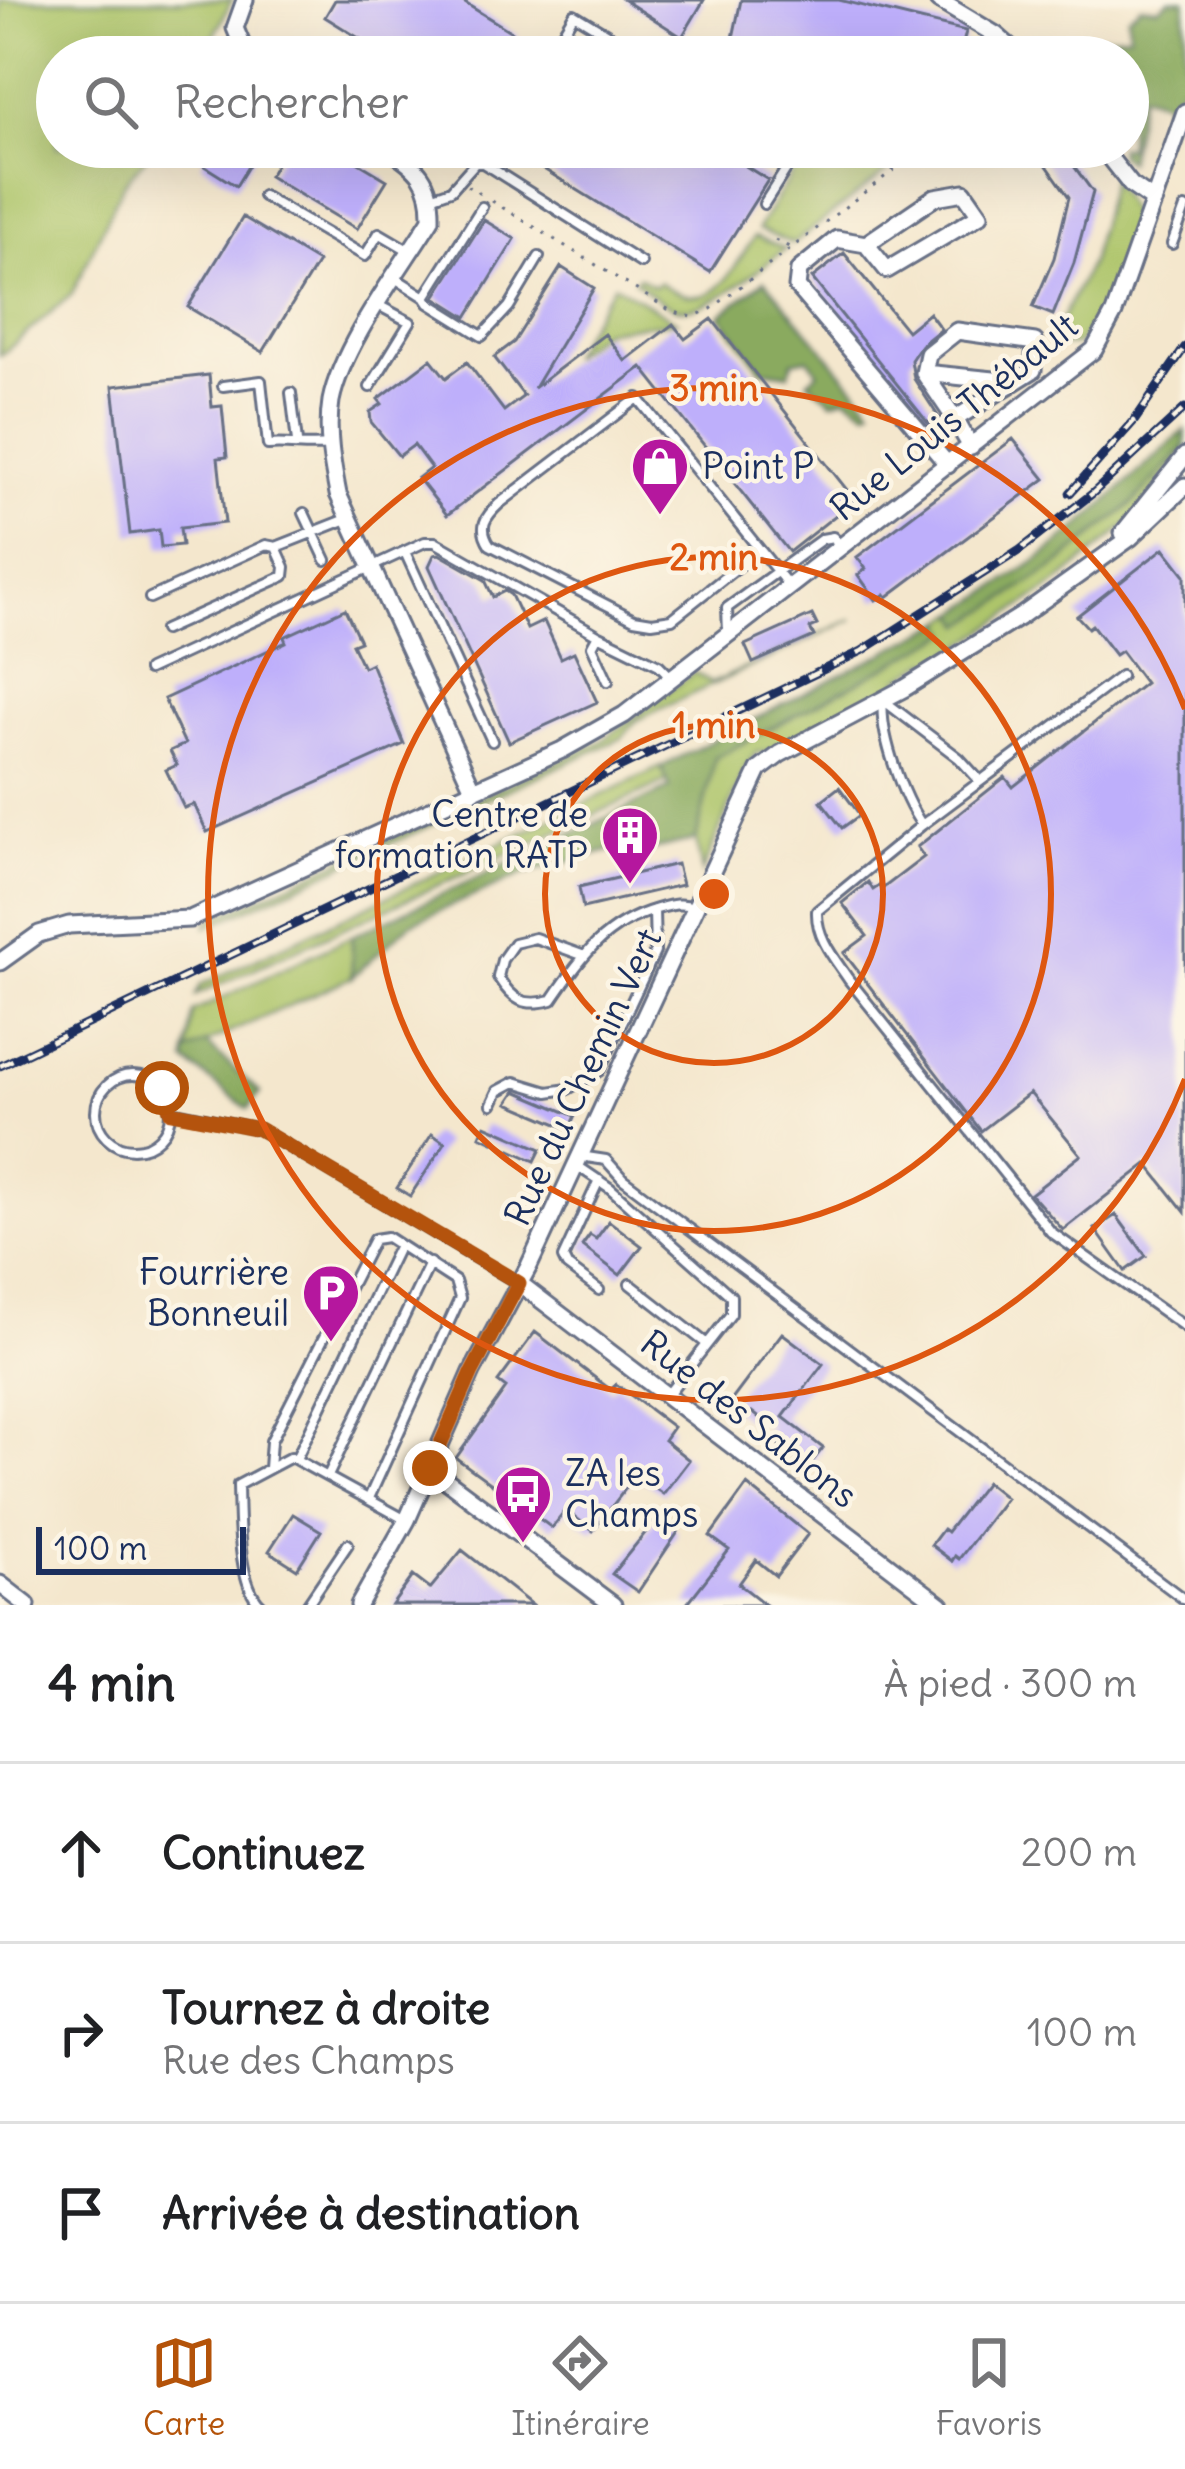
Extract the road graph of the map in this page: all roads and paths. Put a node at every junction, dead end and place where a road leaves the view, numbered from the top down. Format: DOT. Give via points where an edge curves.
graph roads {
  1 [pos="245,0"];
  2 [pos="938,0"];
  3 [pos="237,36"];
  4 [pos="561,36"];
  5 [pos="610,36"];
  6 [pos="997,36"];
  7 [pos="1184,115"];
  8 [pos="418,168"];
  9 [pos="471,168"];
  10 [pos="491,168"];
  11 [pos="786,168"];
  12 [pos="897,168"];
  13 [pos="1118,168"];
  14 [pos="460,181"];
  15 [pos="263,196"];
  16 [pos="431,197"];
  17 [pos="1154,201"];
  18 [pos="764,204"];
  19 [pos="482,207"];
  20 [pos="1185,208"];
  21 [pos="775,240"];
  22 [pos="866,244"];
  23 [pos="1172,244"];
  24 [pos="792,250"];
  25 [pos="411,252"];
  26 [pos="539,257"];
  27 [pos="641,263"];
  28 [pos="395,278"];
  29 [pos="425,297"];
  30 [pos="378,305"];
  31 [pos="924,373"];
  32 [pos="1014,382"];
  33 [pos="223,386"];
  34 [pos="370,388"];
  35 [pos="291,393"];
  36 [pos="955,418"];
  37 [pos="926,439"];
  38 [pos="297,442"];
  39 [pos="328,446"];
  40 [pos="971,447"];
  41 [pos="1185,456"];
  42 [pos="948,465"];
  43 [pos="1185,486"];
  44 [pos="304,513"];
  45 [pos="349,518"];
  46 [pos="313,531"];
  47 [pos="841,547"];
  48 [pos="276,548"];
  49 [pos="758,551"];
  50 [pos="405,552"];
  51 [pos="326,560"];
  52 [pos="372,568"];
  53 [pos="776,572"];
  54 [pos="1071,580"];
  55 [pos="790,587"];
  56 [pos="150,598"];
  57 [pos="164,630"];
  58 [pos="598,635"];
  59 [pos="728,635"];
  60 [pos="148,670"];
  61 [pos="1121,676"];
  62 [pos="672,678"];
  63 [pos="608,681"];
  64 [pos="883,700"];
  65 [pos="492,741"];
  66 [pos="980,782"];
  67 [pos="474,791"];
  68 [pos="922,825"];
  69 [pos="695,908"];
  70 [pos="654,910"];
  71 [pos="582,955"];
  72 [pos="0,962"];
  73 [pos="492,1104"];
  74 [pos="171,1112"];
  75 [pos="577,1160"];
  76 [pos="599,1180"];
  77 [pos="399,1244"];
  78 [pos="430,1263"];
  79 [pos="519,1283"];
  80 [pos="630,1284"];
  81 [pos="599,1290"];
  82 [pos="1185,1327"];
  83 [pos="707,1344"];
  84 [pos="668,1394"];
  85 [pos="296,1460"];
  86 [pos="269,1468"];
  87 [pos="430,1468"];
  88 [pos="328,1476"];
  89 [pos="369,1498"];
  90 [pos="407,1520"];
  91 [pos="348,1544"];
  92 [pos="0,1584"];
  93 [pos="1185,1600"];
  94 [pos="27,1605"];
  95 [pos="261,1605"];
  96 [pos="307,1605"];
  97 [pos="359,1605"];
  98 [pos="613,1605"];
  99 [pos="941,1605"];
  1 -- 3 [label="street"];
  2 -- 6 [label="street"];
  4 -- 5 [label="lane" via="574,14"];
  7 -- 17 [label="street, Rue Louis Thébault"];
  8 -- 16 [label="street"];
  9 -- 14 [label="lane"];
  10 -- 27 [label="lane"];
  11 -- 18 [label="lane"];
  12 -- 24 [label="path"];
  13 -- 17 [label="street"];
  14 -- 16 [label="lane"];
  14 -- 24 [label="path" via="685,316 711,309"];
  15 -- 25 [label="lane" via="365,256 379,233"];
  16 -- 25 [label="street" via="431,219"];
  17 -- 40 [label="street, Rue Louis Thébault" via="1101,341"];
  19 -- 29 [label="lane"];
  20 -- 23 [label="lane"];
  21 -- 24 [label="path"];
  22 -- 22 [label="street" via="935,197 964,192 980,215 887,270"];
  22 -- 37 [label="street" via="837,239 799,270 797,287"];
  25 -- 28 [label="street"];
  26 -- 29 [label="lane" via="482,336"];
  28 -- 29 [label="lane"];
  28 -- 30 [label="street"];
  30 -- 34 [label="lane" via="410,322"];
  30 -- 39 [label="street" via="340,372"];
  31 -- 32 [label="street"];
  31 -- 32 [label="street" via="928,354 956,331 1035,342 1033,370"];
  31 -- 36 [label="street"];
  32 -- 36 [label="street"];
  33 -- 38 [label="lane" via="261,381 268,445"];
  35 -- 38 [label="lane"];
  36 -- 37 [label="street"];
  36 -- 40 [label="street"];
  37 -- 42 [label="street"];
  38 -- 39 [label="lane"];
  39 -- 45 [label="street"];
  40 -- 42 [label="street, Rue Louis Thébault"];
  41 -- 54 [label="street, Rue du Chemin Vert" via="1132,524"];
  42 -- 47 [label="street, Rue Louis Thébault"];
  43 -- 54 [label="street, Rue du Chemin Vert"];
  44 -- 46 [label="lane"];
  45 -- 46 [label="lane"];
  45 -- 52 [label="street"];
  46 -- 48 [label="lane"];
  46 -- 51 [label="lane"];
  47 -- 53 [label="lane" via="822,538"];
  47 -- 55 [label="street, Rue Louis Thébault"];
  48 -- 56 [label="lane" via="266,544"];
  48 -- 57 [label="lane" via="284,575"];
  49 -- 49 [label="lane" via="672,619 652,622 490,544 483,527 490,513 638,398"];
  49 -- 53 [label="lane"];
  50 -- 52 [label="lane"];
  50 -- 58 [label="lane" via="435,542"];
  50 -- 65 [label="lane"];
  52 -- 60 [label="lane"];
  52 -- 67 [label="street"];
  53 -- 55 [label="lane"];
  53 -- 59 [label="lane" via="728,608"];
  54 -- 64 [label="street, Rue du Chemin Vert"];
  55 -- 59 [label="street, Rue Louis Thébault"];
  58 -- 62 [label="lane"];
  58 -- 63 [label="lane" via="592,646"];
  59 -- 62 [label="street, Rue Louis Thébault"];
  61 -- 66 [label="lane"];
  62 -- 67 [label="street, Rue Louis Thébault" via="580,742"];
  64 -- 66 [label="lane"];
  64 -- 68 [label="lane" via="893,757"];
  64 -- 69 [label="street, Rue du Chemin Vert" via="763,765"];
  66 -- 68 [label="lane"];
  67 -- 72 [label="street, Rue Louis Thébault" via="190,919 69,925"];
  68 -- 82 [label="lane" via="817,911 823,941 1052,1232"];
  69 -- 70 [label="lane"];
  69 -- 75 [label="street, Rue du Chemin Vert"];
  70 -- 71 [label="lane" via="631,916"];
  70 -- 73 [label="lane" via="655,952 599,1071 568,1090 514,1082"];
  71 -- 71 [label="lane" via="552,1000 530,1006 510,996 498,977 514,943 535,938"];
  74 -- 74 [label="lane" via="162,1088 140,1075 116,1079 96,1108 109,1141 131,1149 154,1142"];
  74 -- 79 [label="lane" via="259,1129"];
  75 -- 76 [label="lane"];
  75 -- 79 [label="street, Rue du Chemin Vert"];
  75 -- 93 [label="lane" via="606,1160"];
  76 -- 81 [label="lane" via="563,1258"];
  76 -- 83 [label="lane" via="731,1296 731,1313"];
  77 -- 78 [label="lane"];
  77 -- 85 [label="lane"];
  77 -- 86 [label="lane" via="374,1239 271,1441"];
  78 -- 88 [label="lane"];
  78 -- 89 [label="lane" via="455,1281 460,1298"];
  79 -- 84 [label="street, Rue des Sablons"];
  79 -- 87 [label="street, Rue du Chemin Vert"];
  80 -- 83 [label="lane"];
  83 -- 84 [label="lane"];
  84 -- 99 [label="street, Rue des Sablons"];
  85 -- 86 [label="lane"];
  85 -- 88 [label="lane"];
  86 -- 95 [label="lane" via="238,1485 240,1542 251,1596"];
  87 -- 90 [label="street, Rue du Chemin Vert"];
  87 -- 98 [label="street"];
  88 -- 89 [label="lane"];
  89 -- 90 [label="lane"];
  90 -- 97 [label="street, Rue du Chemin Vert"];
  91 -- 96 [label="lane"];
  92 -- 94 [label="street"];
}
